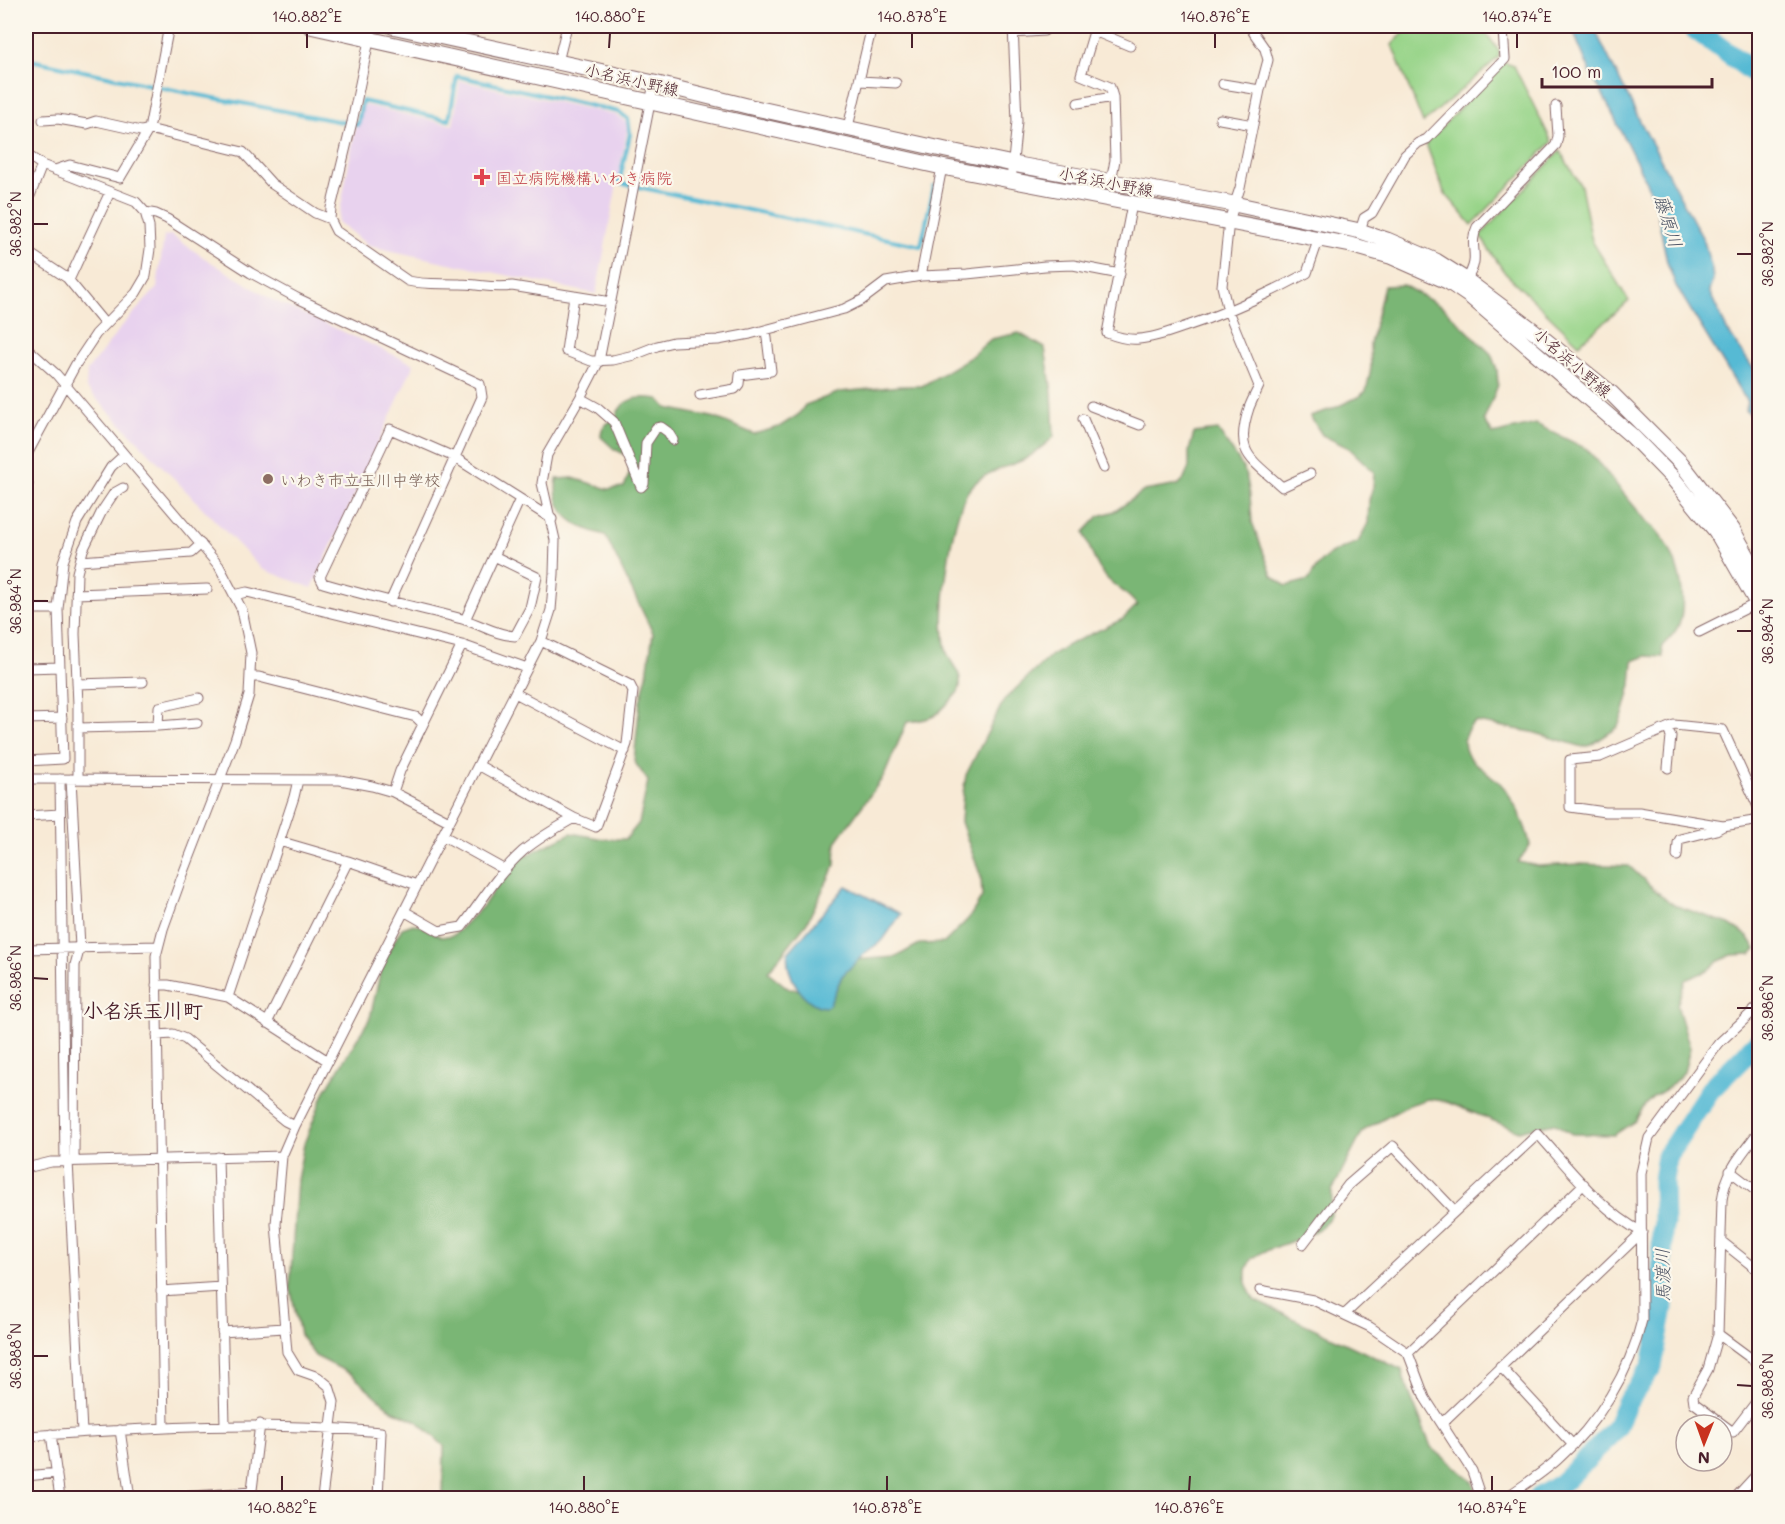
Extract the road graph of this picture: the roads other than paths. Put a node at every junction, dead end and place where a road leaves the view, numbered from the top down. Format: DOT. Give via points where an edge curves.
graph roads {
  1 [pos="169,26"];
  2 [pos="310,26"];
  3 [pos="392,26"];
  4 [pos="567,26"];
  5 [pos="872,26"];
  6 [pos="1249,26"];
  7 [pos="1013,29"];
  8 [pos="1503,30"];
  9 [pos="1044,31"];
  10 [pos="371,32"];
  11 [pos="1130,46"];
  12 [pos="558,62"];
  13 [pos="860,81"];
  14 [pos="654,83"];
  15 [pos="896,83"];
  16 [pos="1223,84"];
  17 [pos="1260,90"];
  18 [pos="1113,97"];
  19 [pos="650,103"];
  20 [pos="1078,103"];
  21 [pos="1556,106"];
  22 [pos="1220,119"];
  23 [pos="43,120"];
  24 [pos="1253,125"];
  25 [pos="848,127"];
  26 [pos="149,129"];
  27 [pos="26,154"];
  28 [pos="1013,164"];
  29 [pos="42,165"];
  30 [pos="942,167"];
  31 [pos="56,170"];
  32 [pos="1011,181"];
  33 [pos="1111,182"];
  34 [pos="110,192"];
  35 [pos="1132,204"];
  36 [pos="1234,204"];
  37 [pos="26,206"];
  38 [pos="145,212"];
  39 [pos="330,219"];
  40 [pos="1229,221"];
  41 [pos="1360,231"];
  42 [pos="1318,238"];
  43 [pos="26,251"];
  44 [pos="1120,274"];
  45 [pos="921,276"];
  46 [pos="69,280"];
  47 [pos="1466,280"];
  48 [pos="574,296"];
  49 [pos="611,302"];
  50 [pos="1228,311"];
  51 [pos="105,324"];
  52 [pos="766,330"];
  53 [pos="26,347"];
  54 [pos="599,361"];
  55 [pos="65,386"];
  56 [pos="700,395"];
  57 [pos="580,398"];
  58 [pos="1091,406"];
  59 [pos="1083,419"];
  60 [pos="1140,425"];
  61 [pos="30,436"];
  62 [pos="673,440"];
  63 [pos="124,455"];
  64 [pos="26,456"];
  65 [pos="454,457"];
  66 [pos="1104,468"];
  67 [pos="1310,474"];
  68 [pos="123,488"];
  69 [pos="520,499"];
  70 [pos="552,519"];
  71 [pos="201,544"];
  72 [pos="494,556"];
  73 [pos="80,561"];
  74 [pos="1760,579"];
  75 [pos="207,589"];
  76 [pos="76,594"];
  77 [pos="234,595"];
  78 [pos="390,602"];
  79 [pos="1758,605"];
  80 [pos="26,609"];
  81 [pos="58,609"];
  82 [pos="465,620"];
  83 [pos="1699,632"];
  84 [pos="541,642"];
  85 [pos="462,645"];
  86 [pos="60,667"];
  87 [pos="26,668"];
  88 [pos="527,668"];
  89 [pos="249,677"];
  90 [pos="143,682"];
  91 [pos="77,684"];
  92 [pos="515,693"];
  93 [pos="199,698"];
  94 [pos="62,718"];
  95 [pos="26,719"];
  96 [pos="197,723"];
  97 [pos="423,724"];
  98 [pos="159,726"];
  99 [pos="78,728"];
  100 [pos="1668,728"];
  101 [pos="625,751"];
  102 [pos="26,761"];
  103 [pos="478,765"];
  104 [pos="1668,768"];
  105 [pos="26,779"];
  106 [pos="60,779"];
  107 [pos="74,779"];
  108 [pos="219,779"];
  109 [pos="297,780"];
  110 [pos="393,792"];
  111 [pos="1760,811"];
  112 [pos="60,814"];
  113 [pos="26,816"];
  114 [pos="574,818"];
  115 [pos="1760,820"];
  116 [pos="449,821"];
  117 [pos="1723,826"];
  118 [pos="442,835"];
  119 [pos="279,841"];
  120 [pos="1677,856"];
  121 [pos="348,861"];
  122 [pos="505,870"];
  123 [pos="417,885"];
  124 [pos="404,911"];
  125 [pos="158,946"];
  126 [pos="80,947"];
  127 [pos="62,948"];
  128 [pos="26,949"];
  129 [pos="156,985"];
  130 [pos="228,997"];
  131 [pos="1760,1005"];
  132 [pos="267,1023"];
  133 [pos="157,1035"];
  134 [pos="328,1061"];
  135 [pos="295,1126"];
  136 [pos="1760,1130"];
  137 [pos="282,1156"];
  138 [pos="218,1157"];
  139 [pos="159,1159"];
  140 [pos="69,1162"];
  141 [pos="26,1168"];
  142 [pos="1730,1171"];
  143 [pos="1584,1184"];
  144 [pos="1760,1194"];
  145 [pos="1455,1211"];
  146 [pos="1642,1232"];
  147 [pos="1721,1241"];
  148 [pos="1303,1244"];
  149 [pos="1760,1272"];
  150 [pos="221,1287"];
  151 [pos="1260,1290"];
  152 [pos="162,1291"];
  153 [pos="1345,1314"];
  154 [pos="284,1328"];
  155 [pos="222,1332"];
  156 [pos="1718,1334"];
  157 [pos="1408,1353"];
  158 [pos="1760,1365"];
  159 [pos="1500,1366"];
  160 [pos="1760,1397"];
  161 [pos="1442,1423"];
  162 [pos="260,1424"];
  163 [pos="225,1425"];
  164 [pos="164,1427"];
  165 [pos="332,1427"];
  166 [pos="120,1430"];
  167 [pos="82,1432"];
  168 [pos="51,1434"];
  169 [pos="26,1436"];
  170 [pos="1573,1445"];
  171 [pos="1760,1471"];
  172 [pos="57,1473"];
  173 [pos="26,1476"];
  174 [pos="251,1495"];
  175 [pos="60,1498"];
  176 [pos="130,1498"];
  177 [pos="164,1498"];
  178 [pos="322,1498"];
  179 [pos="378,1498"];
  180 [pos="1481,1498"];
  181 [pos="1505,1498"];
  182 [pos="1735,1498"];
  1 -- 26 [label="street"];
  2 -- 10 [label="main road, 小名浜小野線"];
  3 -- 12 [label="main road, 小名浜小野線"];
  4 -- 12 [label="street"];
  5 -- 13 [label="street"];
  6 -- 17 [label="street" via="1268,58"];
  7 -- 9 [label="street"];
  7 -- 28 [label="street" via="1017,121"];
  8 -- 41 [label="street" via="1505,59 1427,139 1405,156 1372,213 1364,218"];
  10 -- 19 [label="main road, 小名浜小野線"];
  10 -- 39 [label="street"];
  11 -- 18 [label="street" via="1099,33 1093,35 1087,50 1081,75 1110,87"];
  12 -- 14 [label="main road, 小名浜小野線"];
  13 -- 15 [label="street"];
  13 -- 25 [label="street"];
  14 -- 19 [label="street"];
  14 -- 25 [label="main road, 小名浜小野線"];
  16 -- 17 [label="street"];
  17 -- 24 [label="street"];
  18 -- 20 [label="street"];
  18 -- 33 [label="street" via="1115,160"];
  19 -- 30 [label="main road, 小名浜小野線"];
  19 -- 49 [label="street"];
  21 -- 47 [label="street" via="1556,146 1476,227 1476,258"];
  22 -- 24 [label="street"];
  23 -- 26 [label="street" via="87,124 96,121 141,131"];
  24 -- 36 [label="street"];
  25 -- 28 [label="main road, 小名浜小野線"];
  26 -- 31 [label="street" via="120,178 70,165"];
  26 -- 39 [label="street" via="243,152 272,184"];
  27 -- 29 [label="street"];
  28 -- 32 [label="street"];
  28 -- 33 [label="main road, 小名浜小野線"];
  29 -- 31 [label="street"];
  29 -- 37 [label="street"];
  30 -- 32 [label="main road, 小名浜小野線"];
  30 -- 45 [label="street"];
  31 -- 34 [label="street"];
  32 -- 35 [label="main road, 小名浜小野線"];
  33 -- 36 [label="main road, 小名浜小野線"];
  34 -- 38 [label="street" via="136,202"];
  34 -- 46 [label="street"];
  35 -- 40 [label="main road, 小名浜小野線"];
  35 -- 44 [label="street"];
  36 -- 40 [label="street"];
  36 -- 41 [label="main road, 小名浜小野線"];
  38 -- 51 [label="street" via="150,249 146,276 136,293"];
  38 -- 65 [label="street" via="167,219 297,298 480,384 482,397"];
  39 -- 48 [label="street" via="336,231 408,281 512,286"];
  40 -- 42 [label="main road, 小名浜小野線"];
  40 -- 50 [label="street" via="1222,279"];
  41 -- 47 [label="main road, 小名浜小野線" via="1436,261"];
  42 -- 50 [label="street" via="1307,273"];
  42 -- 79 [label="main road, 小名浜小野線" via="1390,256 1449,282 1471,297 1632,436 1671,476 1716,531"];
  43 -- 46 [label="street"];
  44 -- 45 [label="street" via="1073,265"];
  44 -- 50 [label="street" via="1107,333 1115,336 1138,339 1162,335"];
  45 -- 52 [label="street" via="886,282 844,309"];
  46 -- 51 [label="street"];
  47 -- 74 [label="main road, 小名浜小野線" via="1611,393 1643,423 1681,463 1732,529"];
  48 -- 49 [label="street"];
  48 -- 54 [label="street" via="565,349"];
  49 -- 54 [label="street"];
  50 -- 67 [label="street" via="1259,386 1242,434 1248,456 1282,487"];
  51 -- 55 [label="street"];
  52 -- 54 [label="street" via="718,340 673,342"];
  52 -- 56 [label="street" via="771,371 740,375 735,389"];
  53 -- 55 [label="street"];
  54 -- 57 [label="street"];
  55 -- 61 [label="street"];
  55 -- 63 [label="street"];
  57 -- 62 [label="street" via="614,422 641,487 649,436 661,426"];
  57 -- 70 [label="street" via="547,455 542,483"];
  58 -- 60 [label="street"];
  59 -- 66 [label="street"];
  61 -- 64 [label="street"];
  63 -- 71 [label="street"];
  63 -- 81 [label="street" via="111,467 77,522 63,562"];
  65 -- 69 [label="street"];
  65 -- 78 [label="street"];
  65 -- 78 [label="street" via="390,429 320,577 323,583"];
  68 -- 73 [label="street" via="114,493 102,511"];
  69 -- 70 [label="street"];
  69 -- 72 [label="street"];
  70 -- 84 [label="street" via="554,574"];
  71 -- 73 [label="street" via="191,553"];
  71 -- 77 [label="street" via="219,566"];
  72 -- 82 [label="street"];
  72 -- 82 [label="street" via="537,577 530,608 515,636"];
  73 -- 76 [label="street"];
  75 -- 76 [label="street"];
  76 -- 91 [label="street"];
  77 -- 85 [label="street" via="247,592"];
  77 -- 89 [label="street" via="242,610 251,653"];
  78 -- 82 [label="street"];
  79 -- 83 [label="street"];
  80 -- 81 [label="street"];
  81 -- 86 [label="street"];
  84 -- 88 [label="street"];
  84 -- 101 [label="street" via="630,685 633,691"];
  85 -- 88 [label="street"];
  85 -- 97 [label="street"];
  86 -- 87 [label="street"];
  86 -- 94 [label="street"];
  88 -- 92 [label="street"];
  89 -- 97 [label="street" via="416,717"];
  89 -- 108 [label="street" via="249,695"];
  90 -- 91 [label="street"];
  91 -- 99 [label="street"];
  92 -- 101 [label="street"];
  92 -- 103 [label="street"];
  93 -- 98 [label="street" via="159,707"];
  94 -- 95 [label="street"];
  94 -- 102 [label="street" via="63,759"];
  96 -- 98 [label="street"];
  97 -- 110 [label="street"];
  98 -- 99 [label="street"];
  99 -- 107 [label="street"];
  100 -- 104 [label="street"];
  100 -- 111 [label="street" via="1674,725 1724,730"];
  100 -- 117 [label="street" via="1600,757 1570,760 1570,807 1639,812"];
  101 -- 114 [label="street" via="596,827"];
  103 -- 114 [label="street"];
  103 -- 116 [label="street"];
  105 -- 106 [label="street"];
  106 -- 107 [label="street"];
  106 -- 112 [label="street"];
  107 -- 108 [label="street"];
  107 -- 126 [label="street"];
  108 -- 109 [label="street"];
  108 -- 125 [label="street"];
  109 -- 110 [label="street" via="340,780"];
  109 -- 119 [label="street"];
  110 -- 116 [label="street"];
  112 -- 113 [label="street"];
  112 -- 127 [label="street"];
  114 -- 122 [label="street" via="523,851"];
  115 -- 117 [label="street"];
  116 -- 118 [label="street"];
  117 -- 120 [label="street" via="1680,839"];
  118 -- 122 [label="street"];
  118 -- 123 [label="street"];
  119 -- 121 [label="street"];
  119 -- 130 [label="street"];
  121 -- 123 [label="street"];
  121 -- 132 [label="street"];
  122 -- 124 [label="street" via="462,927 440,931"];
  123 -- 124 [label="street"];
  124 -- 134 [label="street"];
  125 -- 126 [label="street"];
  125 -- 129 [label="street"];
  126 -- 127 [label="street"];
  126 -- 140 [label="street" via="75,966"];
  127 -- 128 [label="street"];
  127 -- 140 [label="street"];
  129 -- 130 [label="street"];
  129 -- 133 [label="street"];
  130 -- 132 [label="street"];
  131 -- 146 [label="street" via="1719,1043 1649,1138 1641,1173"];
  132 -- 134 [label="street"];
  133 -- 135 [label="street" via="173,1034 185,1039"];
  133 -- 139 [label="street"];
  134 -- 135 [label="street"];
  135 -- 137 [label="street"];
  136 -- 142 [label="street"];
  137 -- 138 [label="street"];
  137 -- 154 [label="street" via="276,1224"];
  138 -- 139 [label="street"];
  138 -- 150 [label="street"];
  139 -- 140 [label="street"];
  139 -- 152 [label="street"];
  140 -- 141 [label="street"];
  140 -- 167 [label="street"];
  142 -- 144 [label="street"];
  142 -- 147 [label="street" via="1722,1200"];
  143 -- 145 [label="street" via="1538,1134"];
  143 -- 146 [label="street" via="1623,1223"];
  143 -- 157 [label="street"];
  145 -- 148 [label="street" via="1393,1146 1348,1185"];
  145 -- 153 [label="street"];
  146 -- 159 [label="street"];
  146 -- 170 [label="street" via="1642,1320 1637,1341 1624,1372 1589,1428"];
  147 -- 149 [label="street"];
  147 -- 156 [label="street"];
  150 -- 152 [label="street"];
  150 -- 155 [label="street"];
  151 -- 153 [label="street" via="1313,1300"];
  152 -- 164 [label="street"];
  153 -- 157 [label="street"];
  154 -- 155 [label="street"];
  154 -- 165 [label="street" via="287,1352 298,1370 329,1386 334,1402"];
  155 -- 163 [label="street"];
  156 -- 158 [label="street"];
  156 -- 160 [label="street" via="1708,1369 1693,1396 1694,1403 1733,1432"];
  157 -- 161 [label="street" via="1425,1398"];
  159 -- 161 [label="street"];
  159 -- 170 [label="street"];
  161 -- 180 [label="street" via="1472,1471"];
  162 -- 163 [label="street"];
  162 -- 165 [label="street"];
  162 -- 174 [label="street"];
  163 -- 164 [label="street"];
  164 -- 166 [label="street"];
  165 -- 178 [label="street"];
  165 -- 179 [label="street" via="381,1432"];
  166 -- 167 [label="street"];
  166 -- 176 [label="street"];
  167 -- 168 [label="street"];
  168 -- 169 [label="street"];
  168 -- 172 [label="street"];
  170 -- 181 [label="street"];
  171 -- 182 [label="street"];
  172 -- 173 [label="street"];
  172 -- 175 [label="street"];
  174 -- 177 [label="street"];
}
